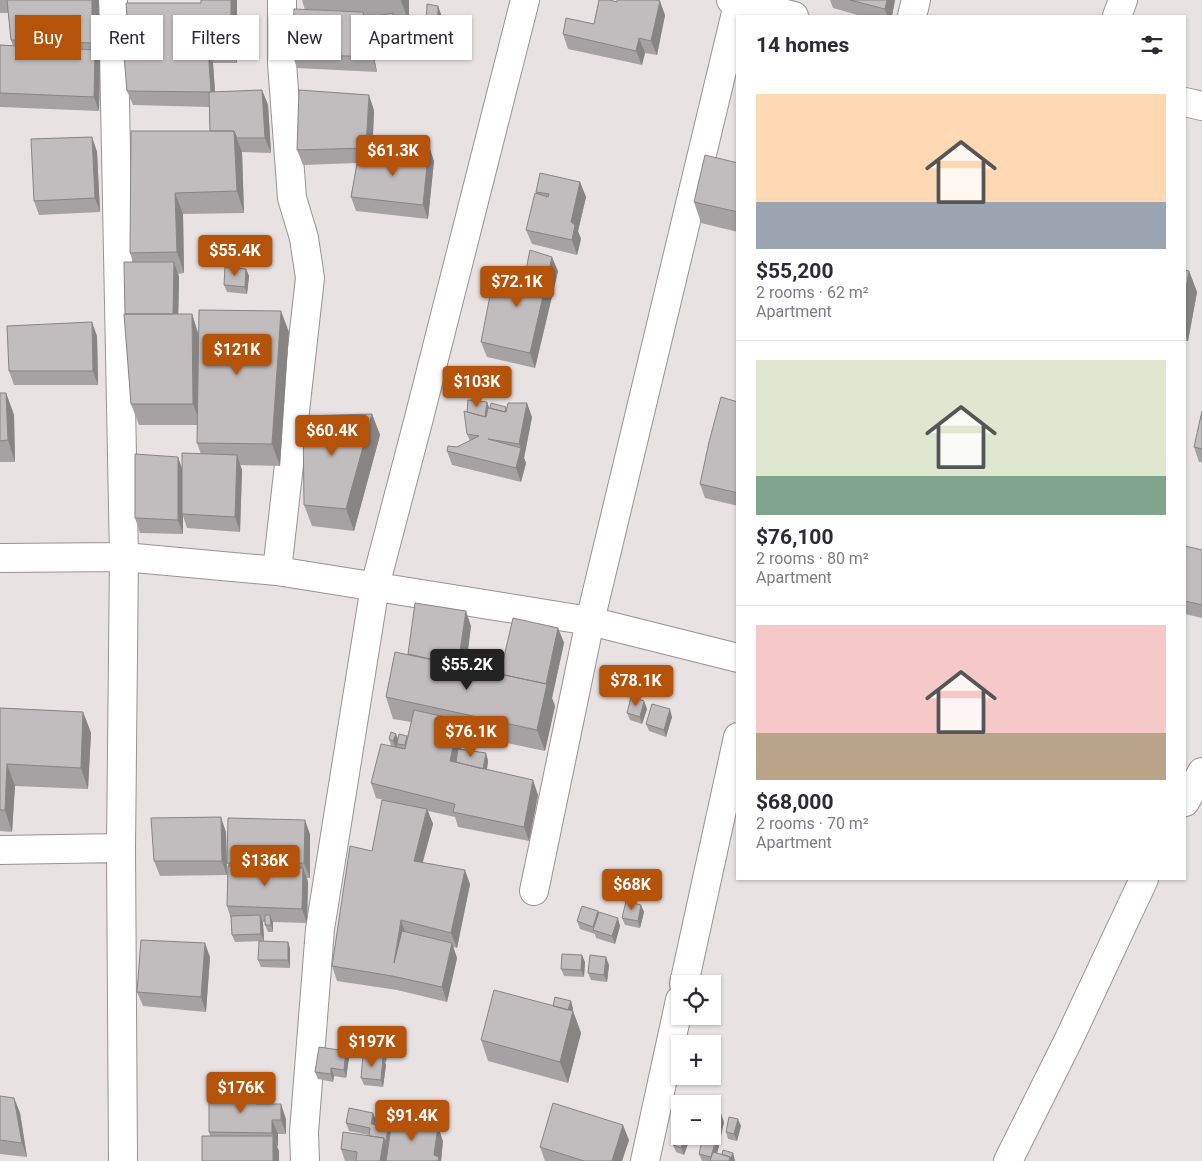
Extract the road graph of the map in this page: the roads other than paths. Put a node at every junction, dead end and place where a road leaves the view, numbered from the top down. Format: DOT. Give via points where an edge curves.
graph roads {
  1 [pos="113,0"];
  2 [pos="282,0"];
  3 [pos="525,0"];
  4 [pos="916,0"];
  5 [pos="1123,0"];
  6 [pos="736,1"];
  7 [pos="790,15"];
  8 [pos="912,15"];
  9 [pos="1118,15"];
  10 [pos="1186,102"];
  11 [pos="1202,106"];
  12 [pos="124,557"];
  13 [pos="0,558"];
  14 [pos="276,571"];
  15 [pos="375,586"];
  16 [pos="590,620"];
  17 [pos="736,657"];
  18 [pos="736,747"];
  19 [pos="121,848"];
  20 [pos="0,850"];
  21 [pos="1144,880"];
  22 [pos="534,891"];
  23 [pos="686,975"];
  24 [pos="675,1025"];
  25 [pos="123,1161"];
  26 [pos="305,1161"];
  27 [pos="645,1161"];
  28 [pos="1008,1161"];
  1 -- 12 [label="street"];
  2 -- 14 [label="street" via="282,63 292,198 304,238 310,278"];
  3 -- 15 [label="street"];
  4 -- 8 [label="street"];
  5 -- 9 [label="street"];
  6 -- 7 [label="street"];
  6 -- 16 [label="street"];
  10 -- 11 [label="street"];
  12 -- 13 [label="street"];
  12 -- 14 [label="street"];
  12 -- 19 [label="street"];
  14 -- 15 [label="street"];
  15 -- 16 [label="street"];
  15 -- 26 [label="street" via="320,929 304,1132"];
  16 -- 17 [label="street"];
  16 -- 22 [label="street"];
  18 -- 23 [label="street"];
  19 -- 20 [label="street"];
  19 -- 25 [label="street"];
  21 -- 28 [label="street"];
  24 -- 27 [label="street"];
}
